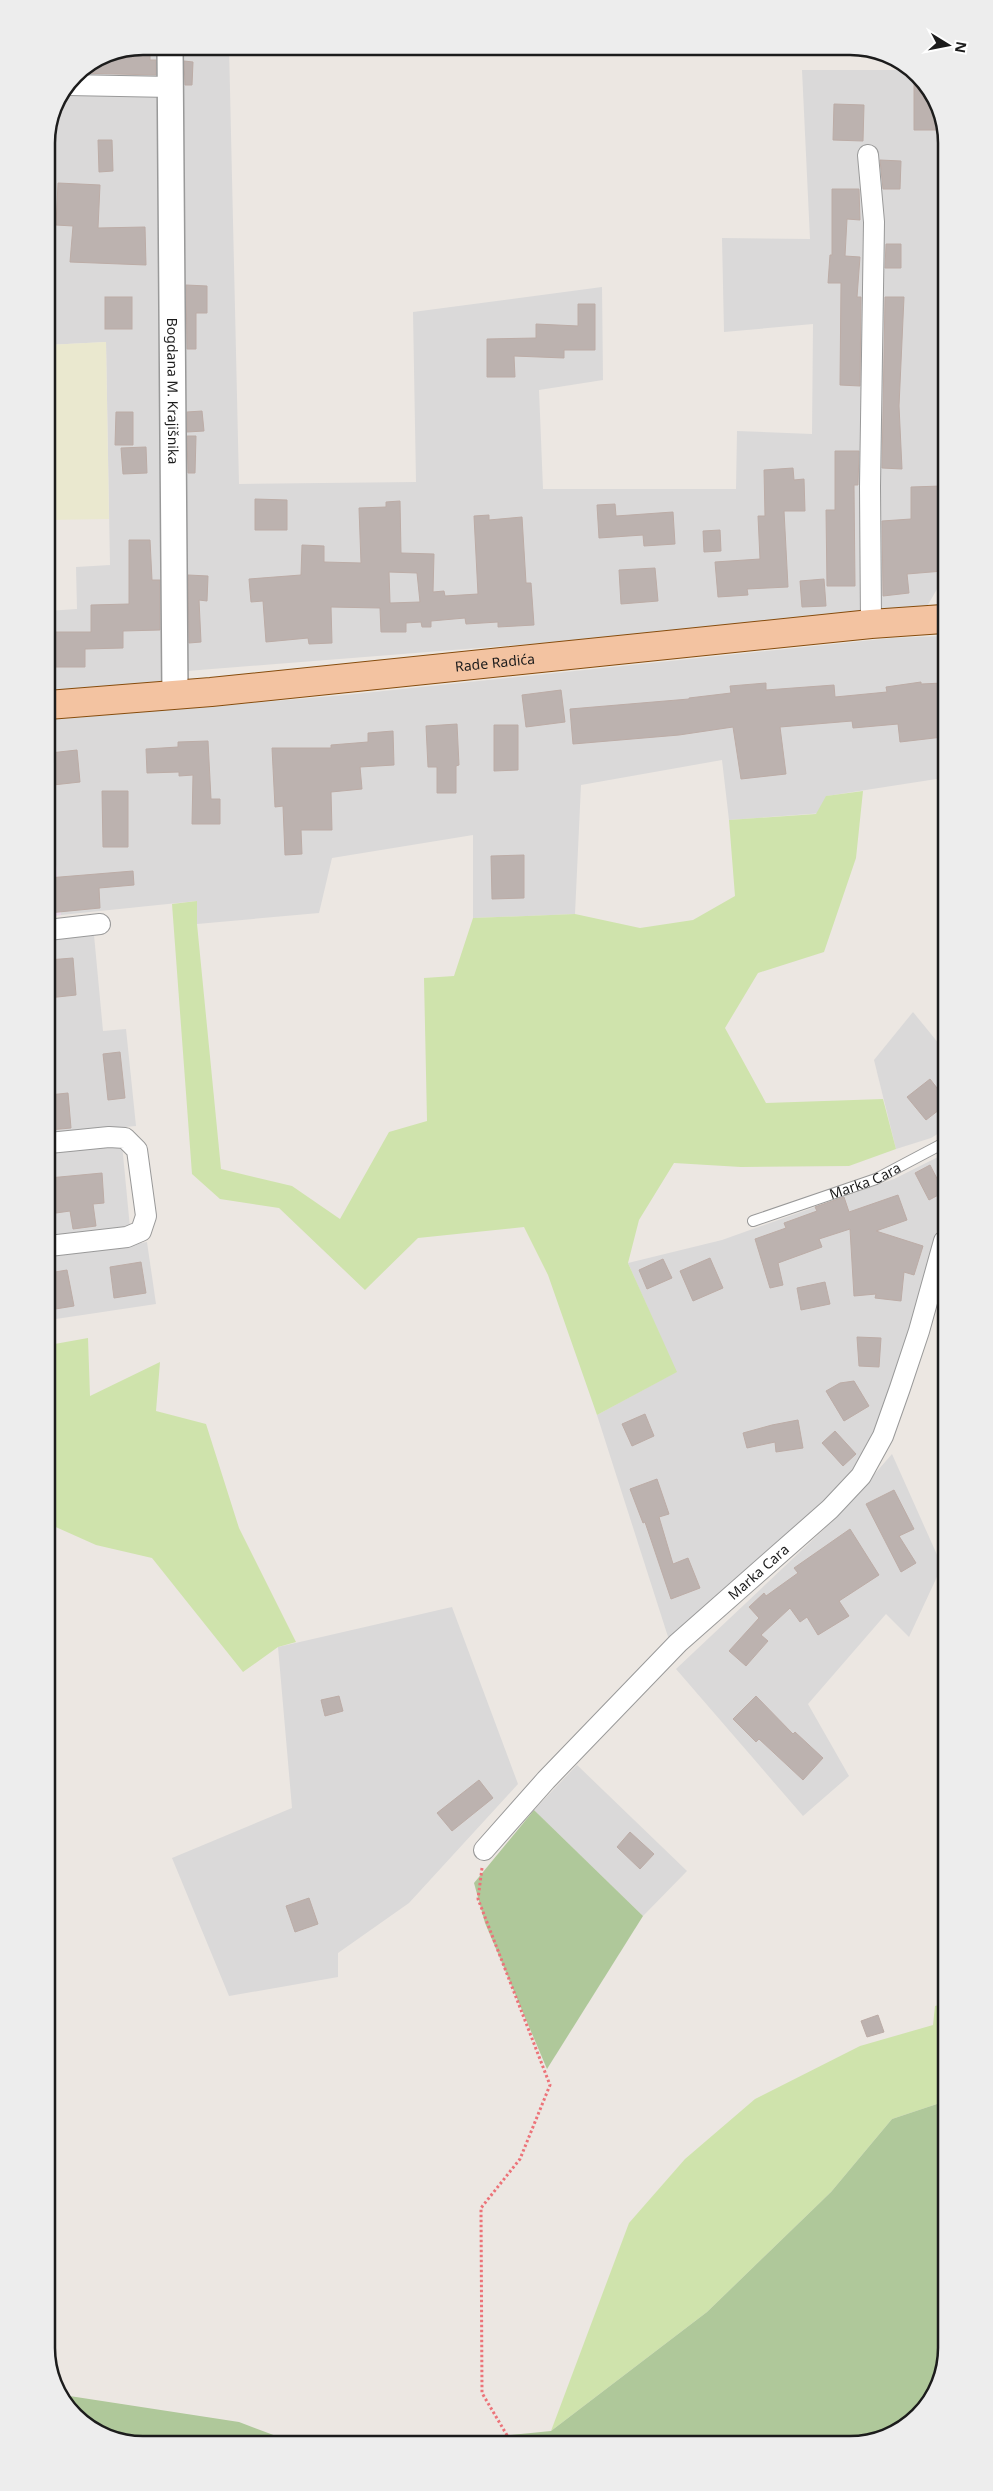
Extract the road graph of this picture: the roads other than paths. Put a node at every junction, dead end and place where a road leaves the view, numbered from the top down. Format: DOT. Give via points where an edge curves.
graph roads {
  1 [pos="170,55"];
  2 [pos="77,85"];
  3 [pos="170,87"];
  4 [pos="868,155"];
  5 [pos="938,615"];
  6 [pos="871,624"];
  7 [pos="175,695"];
  8 [pos="55,705"];
  9 [pos="100,924"];
  10 [pos="55,929"];
  11 [pos="55,1142"];
  12 [pos="938,1146"];
  13 [pos="753,1221"];
  14 [pos="55,1245"];
  15 [pos="938,1262"];
  16 [pos="484,1850"];
  1 -- 3 [label="street, Bogdana M. Krajišnika"];
  2 -- 3 [label="street"];
  3 -- 7 [label="street, Bogdana M. Krajišnika"];
  4 -- 6 [label="street" via="874,222"];
  5 -- 6 [label="main road, Rade Radića"];
  6 -- 7 [label="main road, Rade Radića"];
  7 -- 8 [label="main road, Rade Radića"];
  9 -- 10 [label="street"];
  11 -- 14 [label="street" via="125,1138 137,1150 146,1216 142,1231"];
  12 -- 13 [label="lane, Marka Cara" via="876,1179"];
  15 -- 16 [label="street, Marka Cara" via="919,1332 883,1436 861,1476 830,1509 678,1642"];
}
